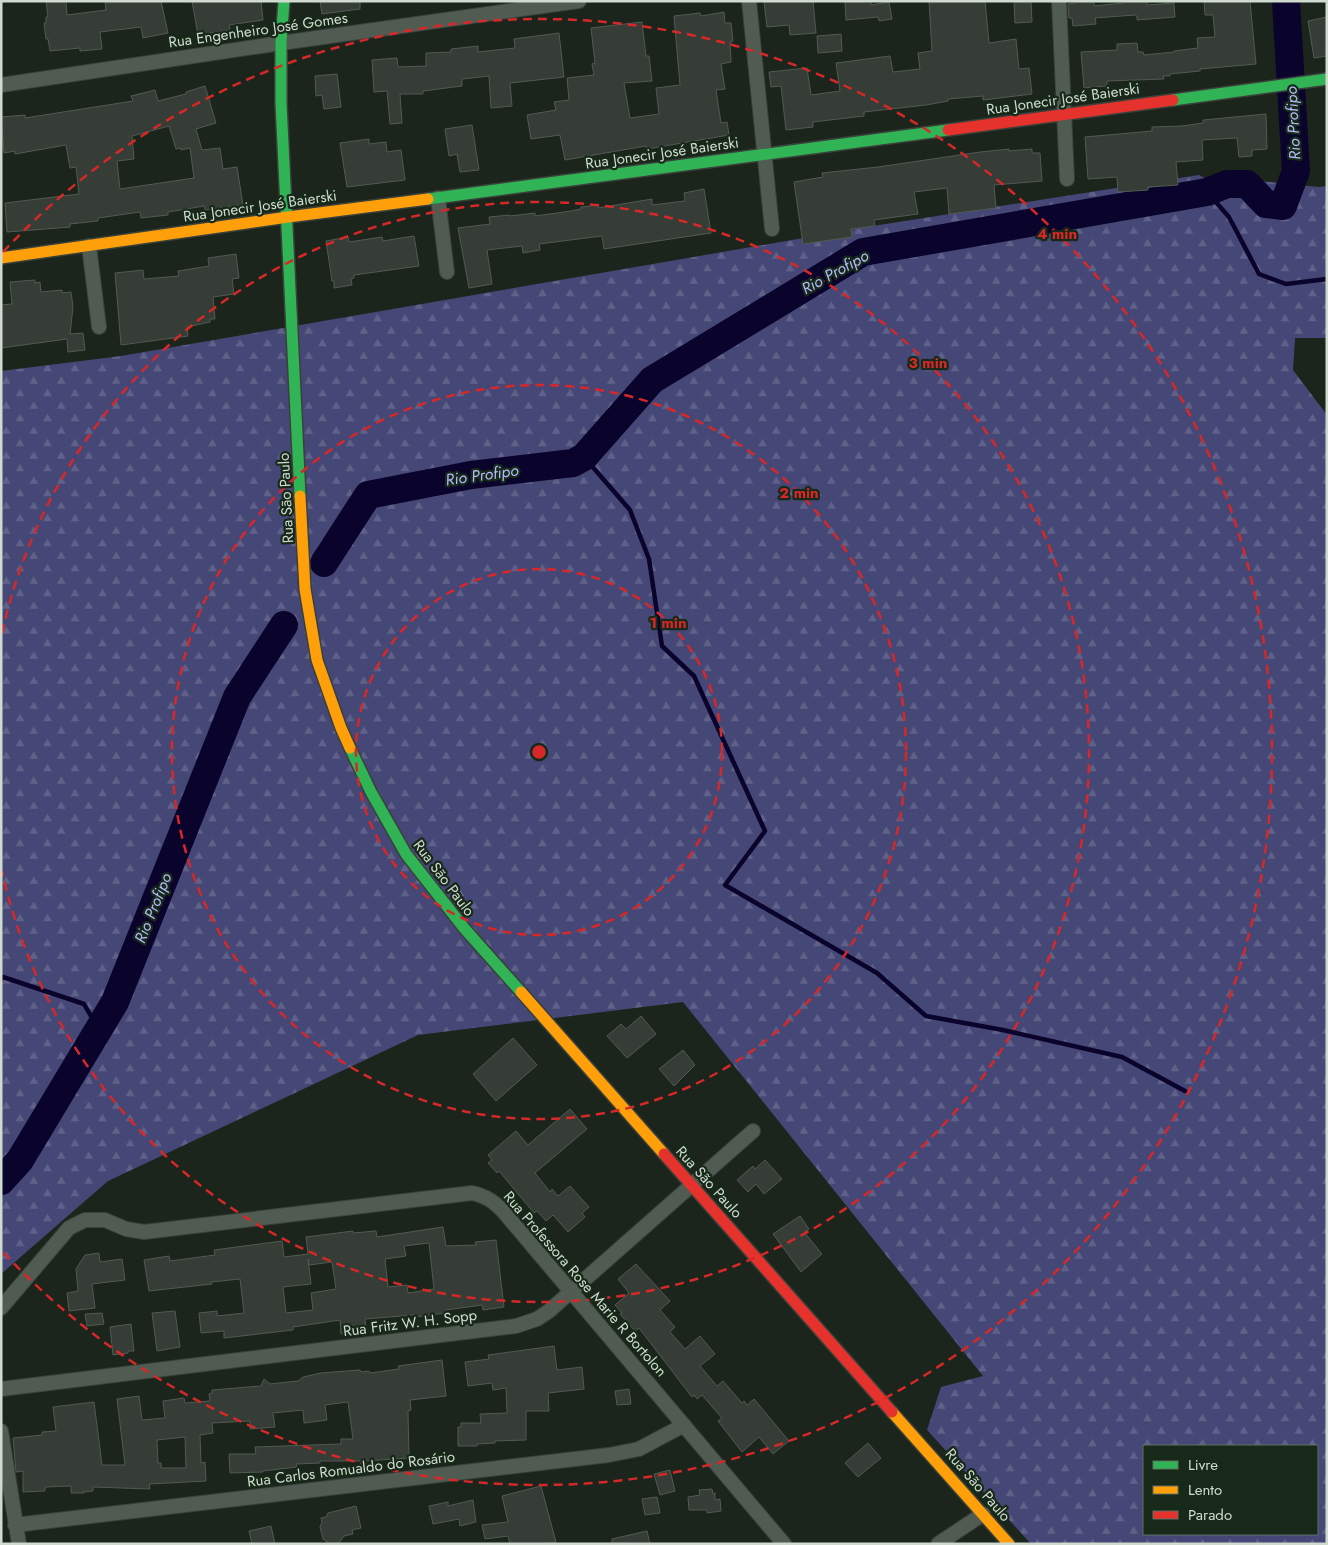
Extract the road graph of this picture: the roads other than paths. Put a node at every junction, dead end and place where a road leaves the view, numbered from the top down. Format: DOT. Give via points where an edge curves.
graph roads {
  1 [pos="284,1"];
  2 [pos="579,1"];
  3 [pos="749,1"];
  4 [pos="1059,1"];
  5 [pos="281,43"];
  6 [pos="1321,79"];
  7 [pos="1,85"];
  8 [pos="1064,113"];
  9 [pos="763,154"];
  10 [pos="1067,179"];
  11 [pos="438,198"];
  12 [pos="288,217"];
  13 [pos="772,230"];
  14 [pos="89,246"];
  15 [pos="1,258"];
  16 [pos="447,272"];
  17 [pos="99,327"];
  18 [pos="753,1130"];
  19 [pos="692,1185"];
  20 [pos="571,1291"];
  21 [pos="1,1308"];
  22 [pos="1,1388"];
  23 [pos="684,1425"];
  24 [pos="1,1431"];
  25 [pos="983,1514"];
  26 [pos="15,1525"];
  27 [pos="19,1544"];
  28 [pos="784,1544"];
  29 [pos="938,1544"];
  30 [pos="1009,1544"];
  1 -- 5 [label="main road, Rua São Paulo"];
  2 -- 5 [label="street, Rua Engenheiro José Gomes"];
  3 -- 9 [label="street"];
  4 -- 8 [label="street"];
  5 -- 7 [label="street, Rua Engenheiro José Gomes"];
  5 -- 12 [label="main road, Rua São Paulo"];
  6 -- 8 [label="main road, Rua Jonecir José Baierski"];
  8 -- 9 [label="main road, Rua Jonecir José Baierski"];
  8 -- 10 [label="street"];
  9 -- 11 [label="main road, Rua Jonecir José Baierski"];
  9 -- 13 [label="street"];
  11 -- 12 [label="main road, Rua Jonecir José Baierski"];
  11 -- 16 [label="street"];
  12 -- 14 [label="main road, Rua Jonecir José Baierski"];
  12 -- 19 [label="main road, Rua São Paulo" via="306,589 317,660 341,728 371,792 406,854 429,884 464,928"];
  14 -- 15 [label="main road, Rua Jonecir José Baierski"];
  14 -- 17 [label="street"];
  18 -- 19 [label="street, Rua Fritz W. H. Sopp"];
  19 -- 20 [label="street, Rua Fritz W. H. Sopp"];
  19 -- 25 [label="main road, Rua São Paulo"];
  20 -- 21 [label="street, Rua Professora Rose Marie R Bortolon" via="495,1202 472,1193 144,1232 105,1220 85,1220 70,1228"];
  20 -- 22 [label="street, Rua Fritz W. H. Sopp" via="549,1311 516,1326"];
  20 -- 23 [label="street, Rua Professora Rose Marie R Bortolon"];
  23 -- 26 [label="street, Rua Carlos Romualdo do Rosário" via="639,1449 609,1455"];
  23 -- 28 [label="street, Rua Professora Rose Marie R Bortolon"];
  24 -- 26 [label="street"];
  25 -- 29 [label="street"];
  25 -- 30 [label="main road, Rua São Paulo"];
  26 -- 27 [label="street"];
}
